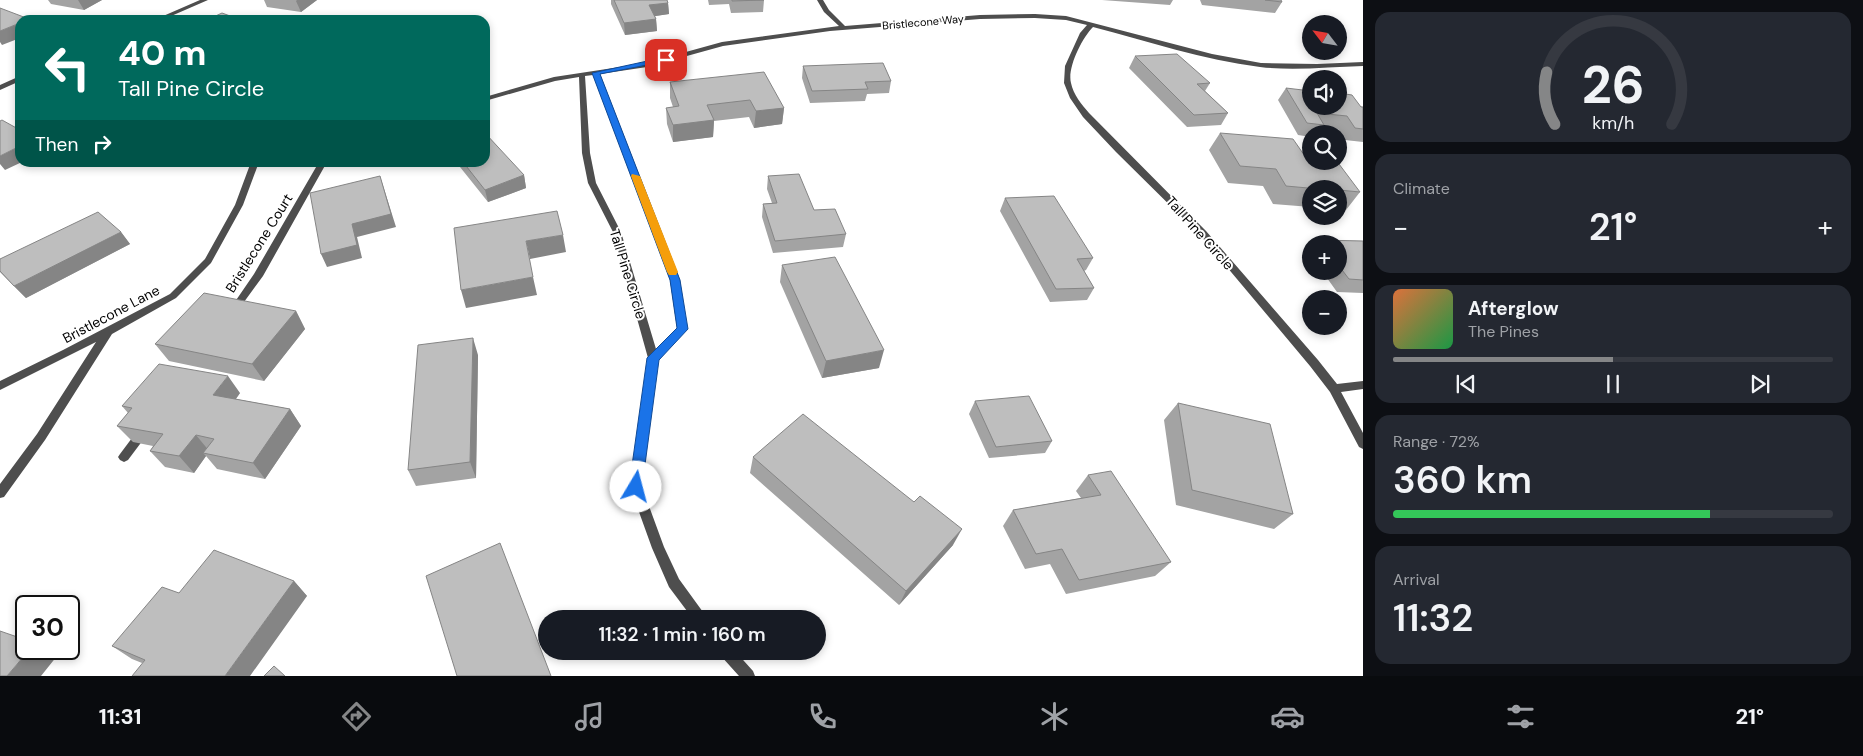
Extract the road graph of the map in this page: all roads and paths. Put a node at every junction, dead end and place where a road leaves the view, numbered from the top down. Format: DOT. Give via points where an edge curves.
graph roads {
  1 [pos="205,0"];
  2 [pos="820,0"];
  3 [pos="169,15"];
  4 [pos="1092,24"];
  5 [pos="845,28"];
  6 [pos="1363,64"];
  7 [pos="596,73"];
  8 [pos="582,75"];
  9 [pos="15,80"];
  10 [pos="0,88"];
  11 [pos="490,98"];
  12 [pos="253,167"];
  13 [pos="320,167"];
  14 [pos="229,316"];
  15 [pos="108,331"];
  16 [pos="653,358"];
  17 [pos="0,386"];
  18 [pos="1363,386"];
  19 [pos="1334,389"];
  20 [pos="147,425"];
  21 [pos="1363,444"];
  22 [pos="124,457"];
  23 [pos="0,493"];
  24 [pos="694,610"];
  25 [pos="734,660"];
  26 [pos="748,676"];
  1 -- 3 [label="street"];
  2 -- 5 [label="street" via="826,11"];
  4 -- 5 [label="street, Bristlecone Way" via="1066,18 1026,16"];
  4 -- 6 [label="street, Bristlecone Way" via="1212,56 1260,65"];
  4 -- 19 [label="street, Tall Pine Circle" via="1083,33 1068,66 1067,83 1074,98 1086,116 1203,233"];
  5 -- 7 [label="street, Bristlecone Way" via="722,44 647,65"];
  7 -- 8 [label="street, Bristlecone Way"];
  7 -- 16 [label="street" via="675,280 682,329"];
  8 -- 11 [label="street, Bristlecone Way" via="554,79"];
  8 -- 16 [label="street, Tall Pine Circle" via="586,153 592,183 617,232"];
  9 -- 10 [label="street"];
  12 -- 15 [label="street, Bristlecone Lane" via="239,205 208,261 173,296"];
  13 -- 14 [label="street, Bristlecone Court" via="258,276"];
  15 -- 17 [label="street, Bristlecone Lane"];
  15 -- 23 [label="street" via="41,437"];
  16 -- 24 [label="street, Tall Pine Circle" via="636,487 674,583"];
  18 -- 19 [label="street"];
  19 -- 21 [label="street, Tall Pine Circle"];
  20 -- 22 [label="street"];
  25 -- 26 [label="street"];
}
